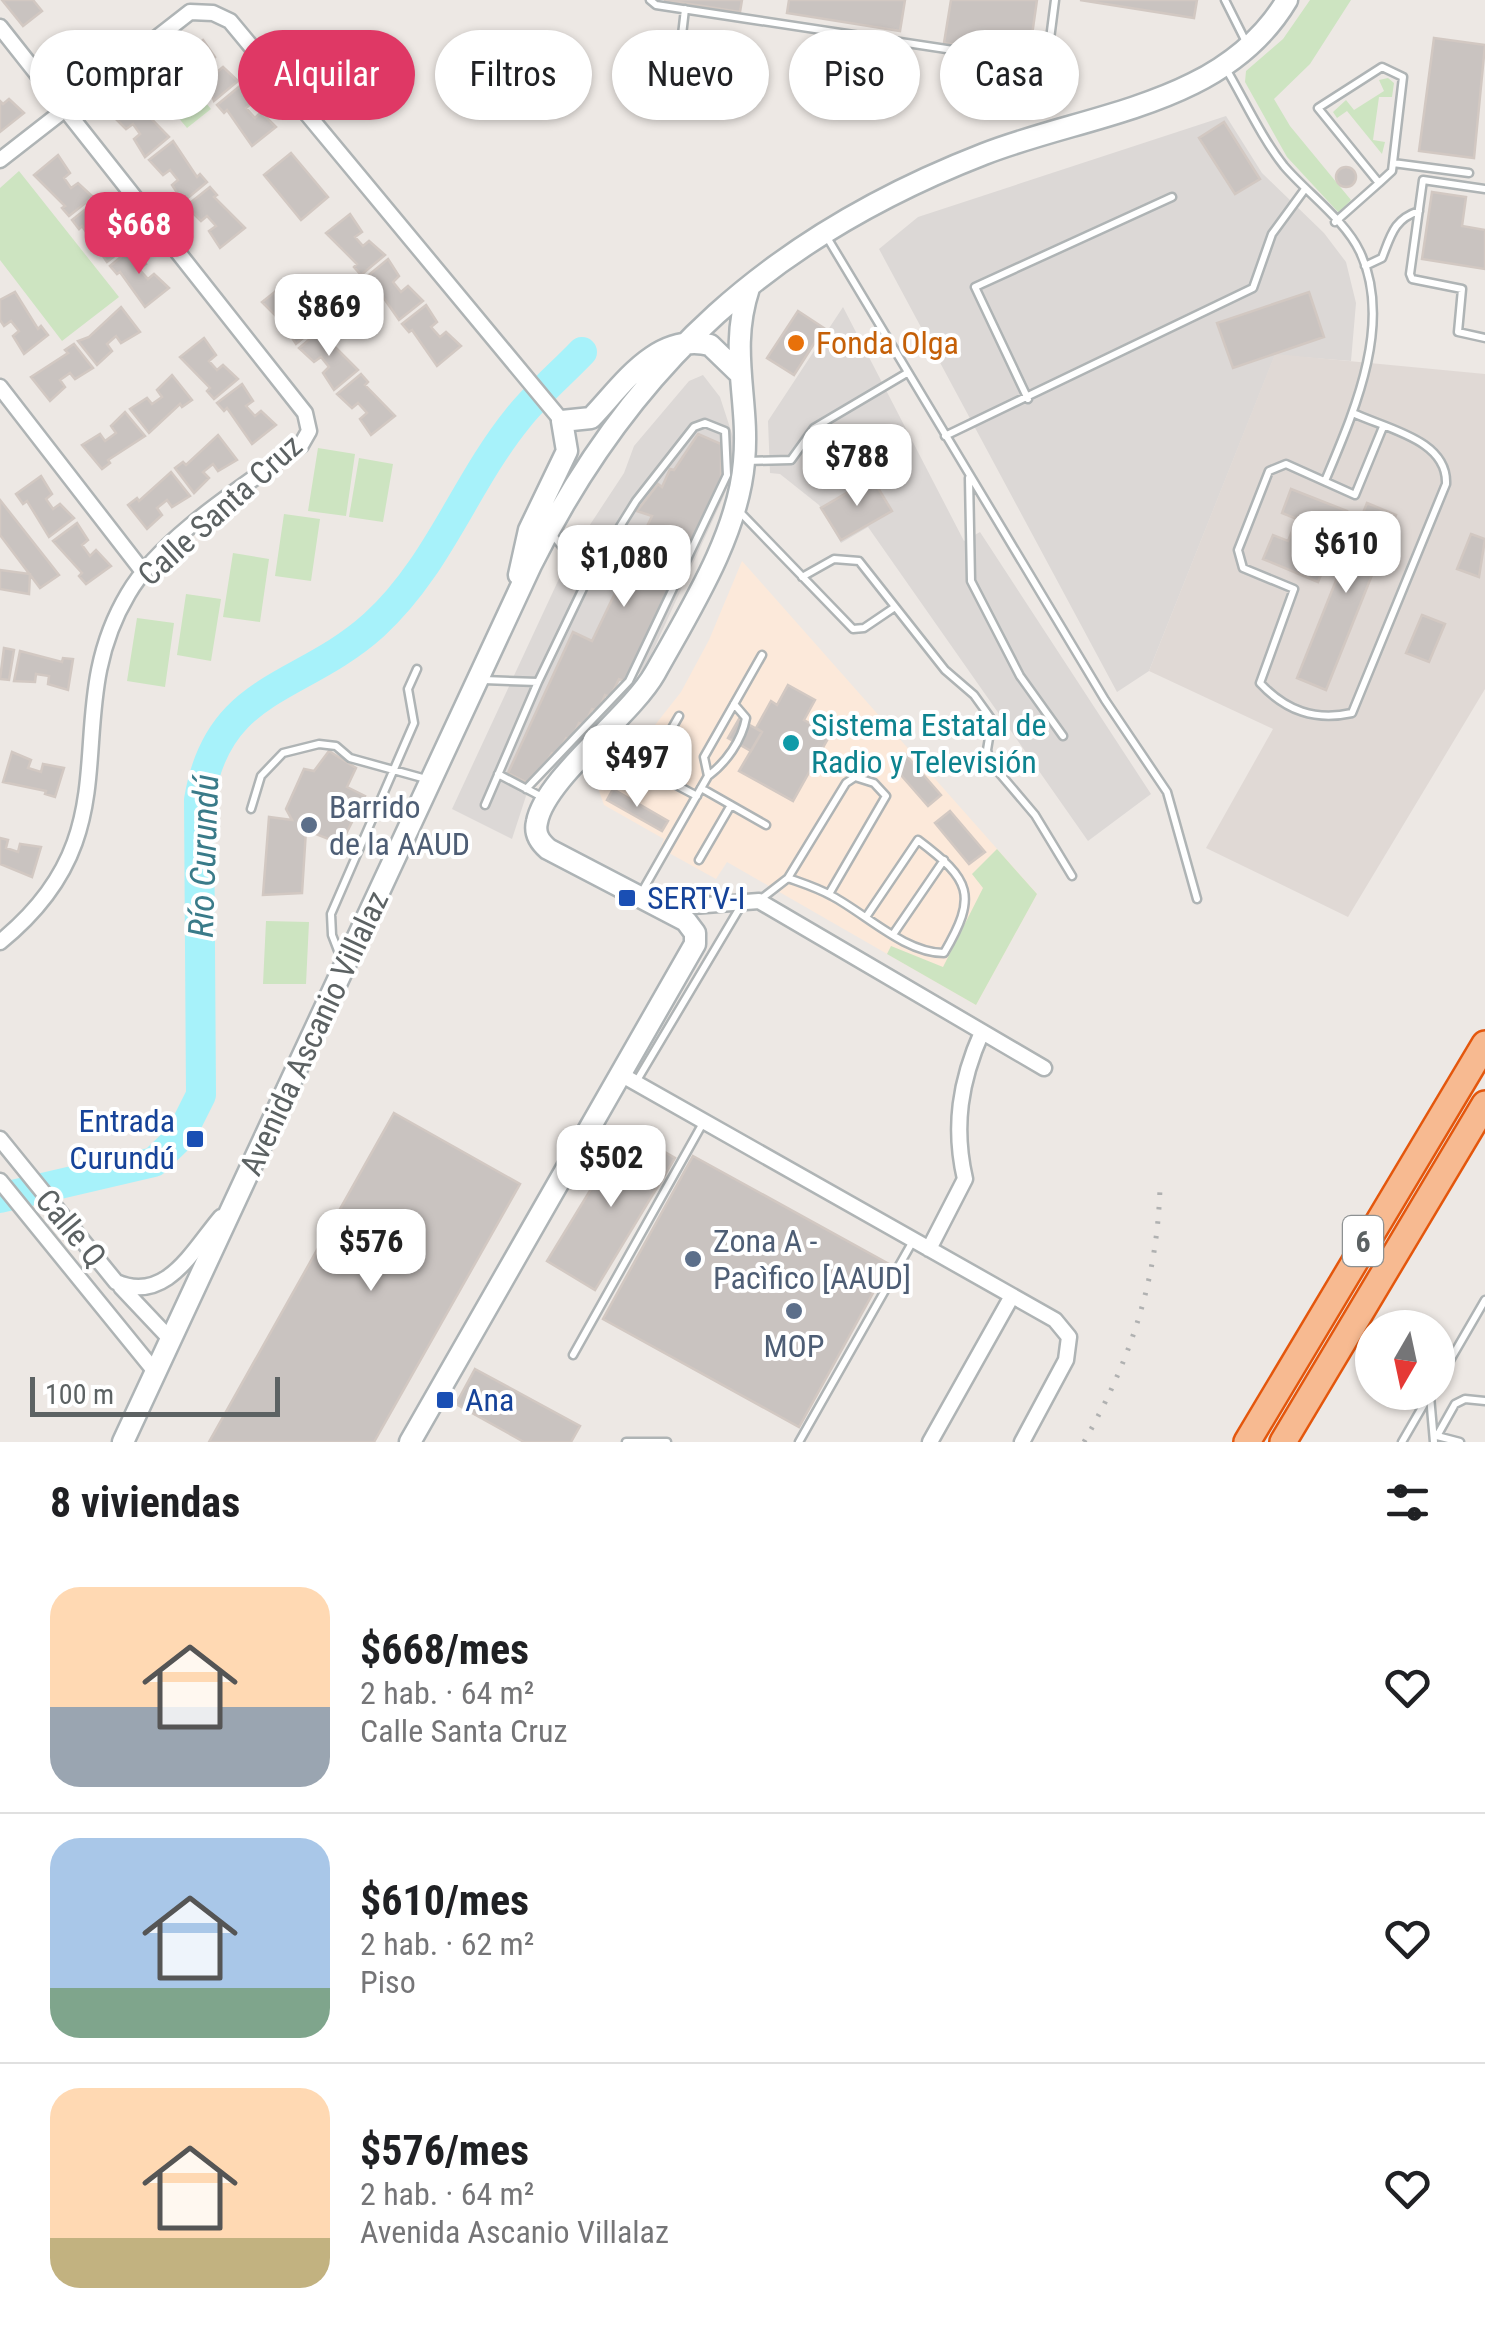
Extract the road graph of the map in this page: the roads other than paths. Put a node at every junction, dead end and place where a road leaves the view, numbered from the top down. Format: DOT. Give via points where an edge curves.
graph roads {
  1 [pos="650,0"];
  2 [pos="1056,0"];
  3 [pos="1226,0"];
  4 [pos="1287,0"];
  5 [pos="685,9"];
  6 [pos="0,27"];
  7 [pos="167,30"];
  8 [pos="682,30"];
  9 [pos="1249,48"];
  10 [pos="30,65"];
  11 [pos="1224,66"];
  12 [pos="51,120"];
  13 [pos="74,120"];
  14 [pos="0,160"];
  15 [pos="1394,163"];
  16 [pos="1469,173"];
  17 [pos="1378,183"];
  18 [pos="1485,188"];
  19 [pos="1306,189"];
  20 [pos="1172,196"];
  21 [pos="1419,211"];
  22 [pos="1336,222"];
  23 [pos="824,234"];
  24 [pos="1365,266"];
  25 [pos="749,288"];
  26 [pos="1485,338"];
  27 [pos="679,346"];
  28 [pos="908,373"];
  29 [pos="739,374"];
  30 [pos="0,387"];
  31 [pos="1028,399"];
  32 [pos="1353,414"];
  33 [pos="559,417"];
  34 [pos="1383,427"];
  35 [pos="945,436"];
  36 [pos="744,461"];
  37 [pos="969,476"];
  38 [pos="1325,481"];
  39 [pos="735,507"];
  40 [pos="549,530"];
  41 [pos="144,573"];
  42 [pos="802,576"];
  43 [pos="588,578"];
  44 [pos="515,600"];
  45 [pos="895,608"];
  46 [pos="762,655"];
  47 [pos="418,670"];
  48 [pos="478,680"];
  49 [pos="538,682"];
  50 [pos="734,704"];
  51 [pos="679,716"];
  52 [pos="1062,736"];
  53 [pos="394,769"];
  54 [pos="498,774"];
  55 [pos="708,776"];
  56 [pos="432,781"];
  57 [pos="526,789"];
  58 [pos="699,792"];
  59 [pos="548,800"];
  60 [pos="485,805"];
  61 [pos="731,805"];
  62 [pos="251,810"];
  63 [pos="766,825"];
  64 [pos="700,860"];
  65 [pos="944,860"];
  66 [pos="1072,876"];
  67 [pos="788,878"];
  68 [pos="829,894"];
  69 [pos="639,897"];
  70 [pos="1197,899"];
  71 [pos="752,900"];
  72 [pos="664,908"];
  73 [pos="866,916"];
  74 [pos="894,933"];
  75 [pos="0,942"];
  76 [pos="344,967"];
  77 [pos="982,1032"];
  78 [pos="1485,1044"];
  79 [pos="1044,1068"];
  80 [pos="629,1079"];
  81 [pos="1485,1104"];
  82 [pos="704,1122"];
  83 [pos="0,1139"];
  84 [pos="0,1181"];
  85 [pos="238,1197"];
  86 [pos="914,1240"];
  87 [pos="929,1248"];
  88 [pos="116,1282"];
  89 [pos="1012,1296"];
  90 [pos="1485,1300"];
  91 [pos="172,1341"];
  92 [pos="1455,1352"];
  93 [pos="573,1355"];
  94 [pos="157,1374"];
  95 [pos="1485,1401"];
  96 [pos="1421,1410"];
  97 [pos="1432,1410"];
  98 [pos="1436,1439"];
  99 [pos="123,1442"];
  100 [pos="410,1442"];
  101 [pos="626,1442"];
  102 [pos="667,1442"];
  103 [pos="799,1442"];
  104 [pos="930,1442"];
  105 [pos="1022,1442"];
  106 [pos="1247,1442"];
  107 [pos="1283,1442"];
  108 [pos="1402,1442"];
  109 [pos="1460,1442"];
  1 -- 5 [label="lane"];
  2 -- 5 [label="lane" via="1041,53 1019,60"];
  3 -- 9 [label="lane"];
  4 -- 9 [label="main road, Avenida Ascanio Villalaz"];
  5 -- 8 [label="lane"];
  6 -- 10 [label="street, Calle Santa Cruz"];
  7 -- 33 [label="street" via="190,12 230,21"];
  9 -- 11 [label="main road, Avenida Ascanio Villalaz"];
  11 -- 19 [label="lane" via="1281,162"];
  11 -- 23 [label="main road, Avenida Ascanio Villalaz" via="1162,98 986,153"];
  12 -- 14 [label="street"];
  13 -- 41 [label="street, Calle Santa Cruz" via="305,414 309,431"];
  15 -- 16 [label="lane"];
  15 -- 17 [label="lane"];
  15 -- 17 [label="lane" via="1403,78 1382,67 1318,108"];
  17 -- 22 [label="lane"];
  18 -- 21 [label="lane" via="1423,180"];
  19 -- 22 [label="lane"];
  19 -- 31 [label="lane" via="1272,234 1253,288"];
  20 -- 31 [label="lane" via="974,287"];
  21 -- 24 [label="lane" via="1404,216 1382,258"];
  21 -- 26 [label="lane" via="1410,278 1462,289 1458,332"];
  22 -- 24 [label="lane"];
  23 -- 25 [label="main road, Avenida Ascanio Villalaz"];
  23 -- 28 [label="lane"];
  24 -- 32 [label="lane" via="1372,294 1367,362"];
  25 -- 27 [label="main road, Avenida Ascanio Villalaz"];
  25 -- 29 [label="main road" via="738,334"];
  27 -- 29 [label="main road" via="710,345"];
  27 -- 33 [label="main road" via="642,364 586,421"];
  27 -- 40 [label="main road, Avenida Ascanio Villalaz" via="615,422"];
  28 -- 35 [label="lane"];
  28 -- 36 [label="lane" via="814,428 792,460"];
  29 -- 36 [label="main road"];
  30 -- 41 [label="street"];
  31 -- 35 [label="lane"];
  32 -- 34 [label="lane"];
  32 -- 38 [label="lane"];
  33 -- 44 [label="main road" via="567,451 526,538"];
  34 -- 38 [label="lane" via="1355,494"];
  34 -- 38 [label="lane" via="1438,451 1446,484 1352,713 1321,720 1275,700 1260,683 1294,588 1243,568 1238,550 1270,470 1286,464"];
  35 -- 37 [label="lane"];
  36 -- 39 [label="main road"];
  37 -- 52 [label="lane" via="970,581 1020,676"];
  37 -- 70 [label="lane" via="1167,792"];
  39 -- 42 [label="lane"];
  39 -- 59 [label="main road" via="652,679"];
  40 -- 43 [label="lane"];
  40 -- 44 [label="main road, Avenida Ascanio Villalaz"];
  41 -- 75 [label="street, Calle Santa Cruz" via="127,594 102,654 86,814 77,844 40,906"];
  42 -- 45 [label="lane" via="854,629"];
  42 -- 45 [label="lane" via="847,556 859,560"];
  43 -- 49 [label="lane"];
  43 -- 57 [label="lane" via="694,427 705,423 724,431 726,474 628,682"];
  44 -- 48 [label="main road, Avenida Ascanio Villalaz"];
  45 -- 66 [label="lane" via="992,720 990,762 1035,815"];
  46 -- 50 [label="lane"];
  47 -- 53 [label="lane" via="408,689 414,722"];
  48 -- 49 [label="lane"];
  48 -- 56 [label="main road, Avenida Ascanio Villalaz"];
  49 -- 54 [label="lane"];
  50 -- 55 [label="lane" via="704,757"];
  50 -- 55 [label="lane" via="746,718 744,731"];
  51 -- 58 [label="lane" via="648,770"];
  53 -- 56 [label="lane"];
  53 -- 62 [label="lane" via="350,758 328,744 283,753 261,776"];
  53 -- 76 [label="lane" via="331,914"];
  54 -- 57 [label="lane"];
  54 -- 60 [label="lane"];
  55 -- 58 [label="lane"];
  56 -- 76 [label="main road, Avenida Ascanio Villalaz"];
  57 -- 59 [label="lane"];
  58 -- 61 [label="lane"];
  58 -- 69 [label="lane"];
  59 -- 69 [label="main road" via="536,822 541,842"];
  61 -- 63 [label="lane"];
  61 -- 64 [label="lane"];
  65 -- 73 [label="lane" via="918,840"];
  65 -- 74 [label="lane"];
  65 -- 74 [label="lane" via="967,892 964,919 944,954 927,953"];
  67 -- 68 [label="lane"];
  67 -- 68 [label="lane" via="846,783 855,777 874,783 886,796 882,809"];
  67 -- 71 [label="lane"];
  68 -- 73 [label="lane"];
  69 -- 72 [label="main road"];
  71 -- 72 [label="street"];
  71 -- 77 [label="street"];
  71 -- 80 [label="lane"];
  72 -- 80 [label="main road" via="686,921 695,944"];
  73 -- 74 [label="lane"];
  76 -- 85 [label="main road, Avenida Ascanio Villalaz"];
  77 -- 79 [label="street"];
  77 -- 87 [label="street" via="966,1069 955,1135 965,1179"];
  78 -- 106 [label="highway, 6"];
  80 -- 82 [label="street"];
  80 -- 100 [label="main road"];
  81 -- 107 [label="highway, 6"];
  82 -- 86 [label="street"];
  82 -- 93 [label="lane"];
  83 -- 88 [label="street, Calle Q"];
  84 -- 94 [label="street, Calle Q"];
  85 -- 88 [label="street, Calle Q" via="176,1272 136,1291"];
  85 -- 91 [label="main road, Avenida Ascanio Villalaz"];
  86 -- 87 [label="street"];
  86 -- 103 [label="lane"];
  87 -- 89 [label="street"];
  88 -- 91 [label="street"];
  89 -- 104 [label="street"];
  89 -- 105 [label="street" via="1055,1320 1068,1337 1066,1360"];
  90 -- 92 [label="lane"];
  91 -- 94 [label="main road, Avenida Ascanio Villalaz"];
  94 -- 99 [label="main road, Avenida Ascanio Villalaz"];
  95 -- 98 [label="lane" via="1456,1404"];
  96 -- 108 [label="lane"];
  97 -- 98 [label="lane"];
  98 -- 109 [label="lane"];
  101 -- 102 [label="lane"];
}
